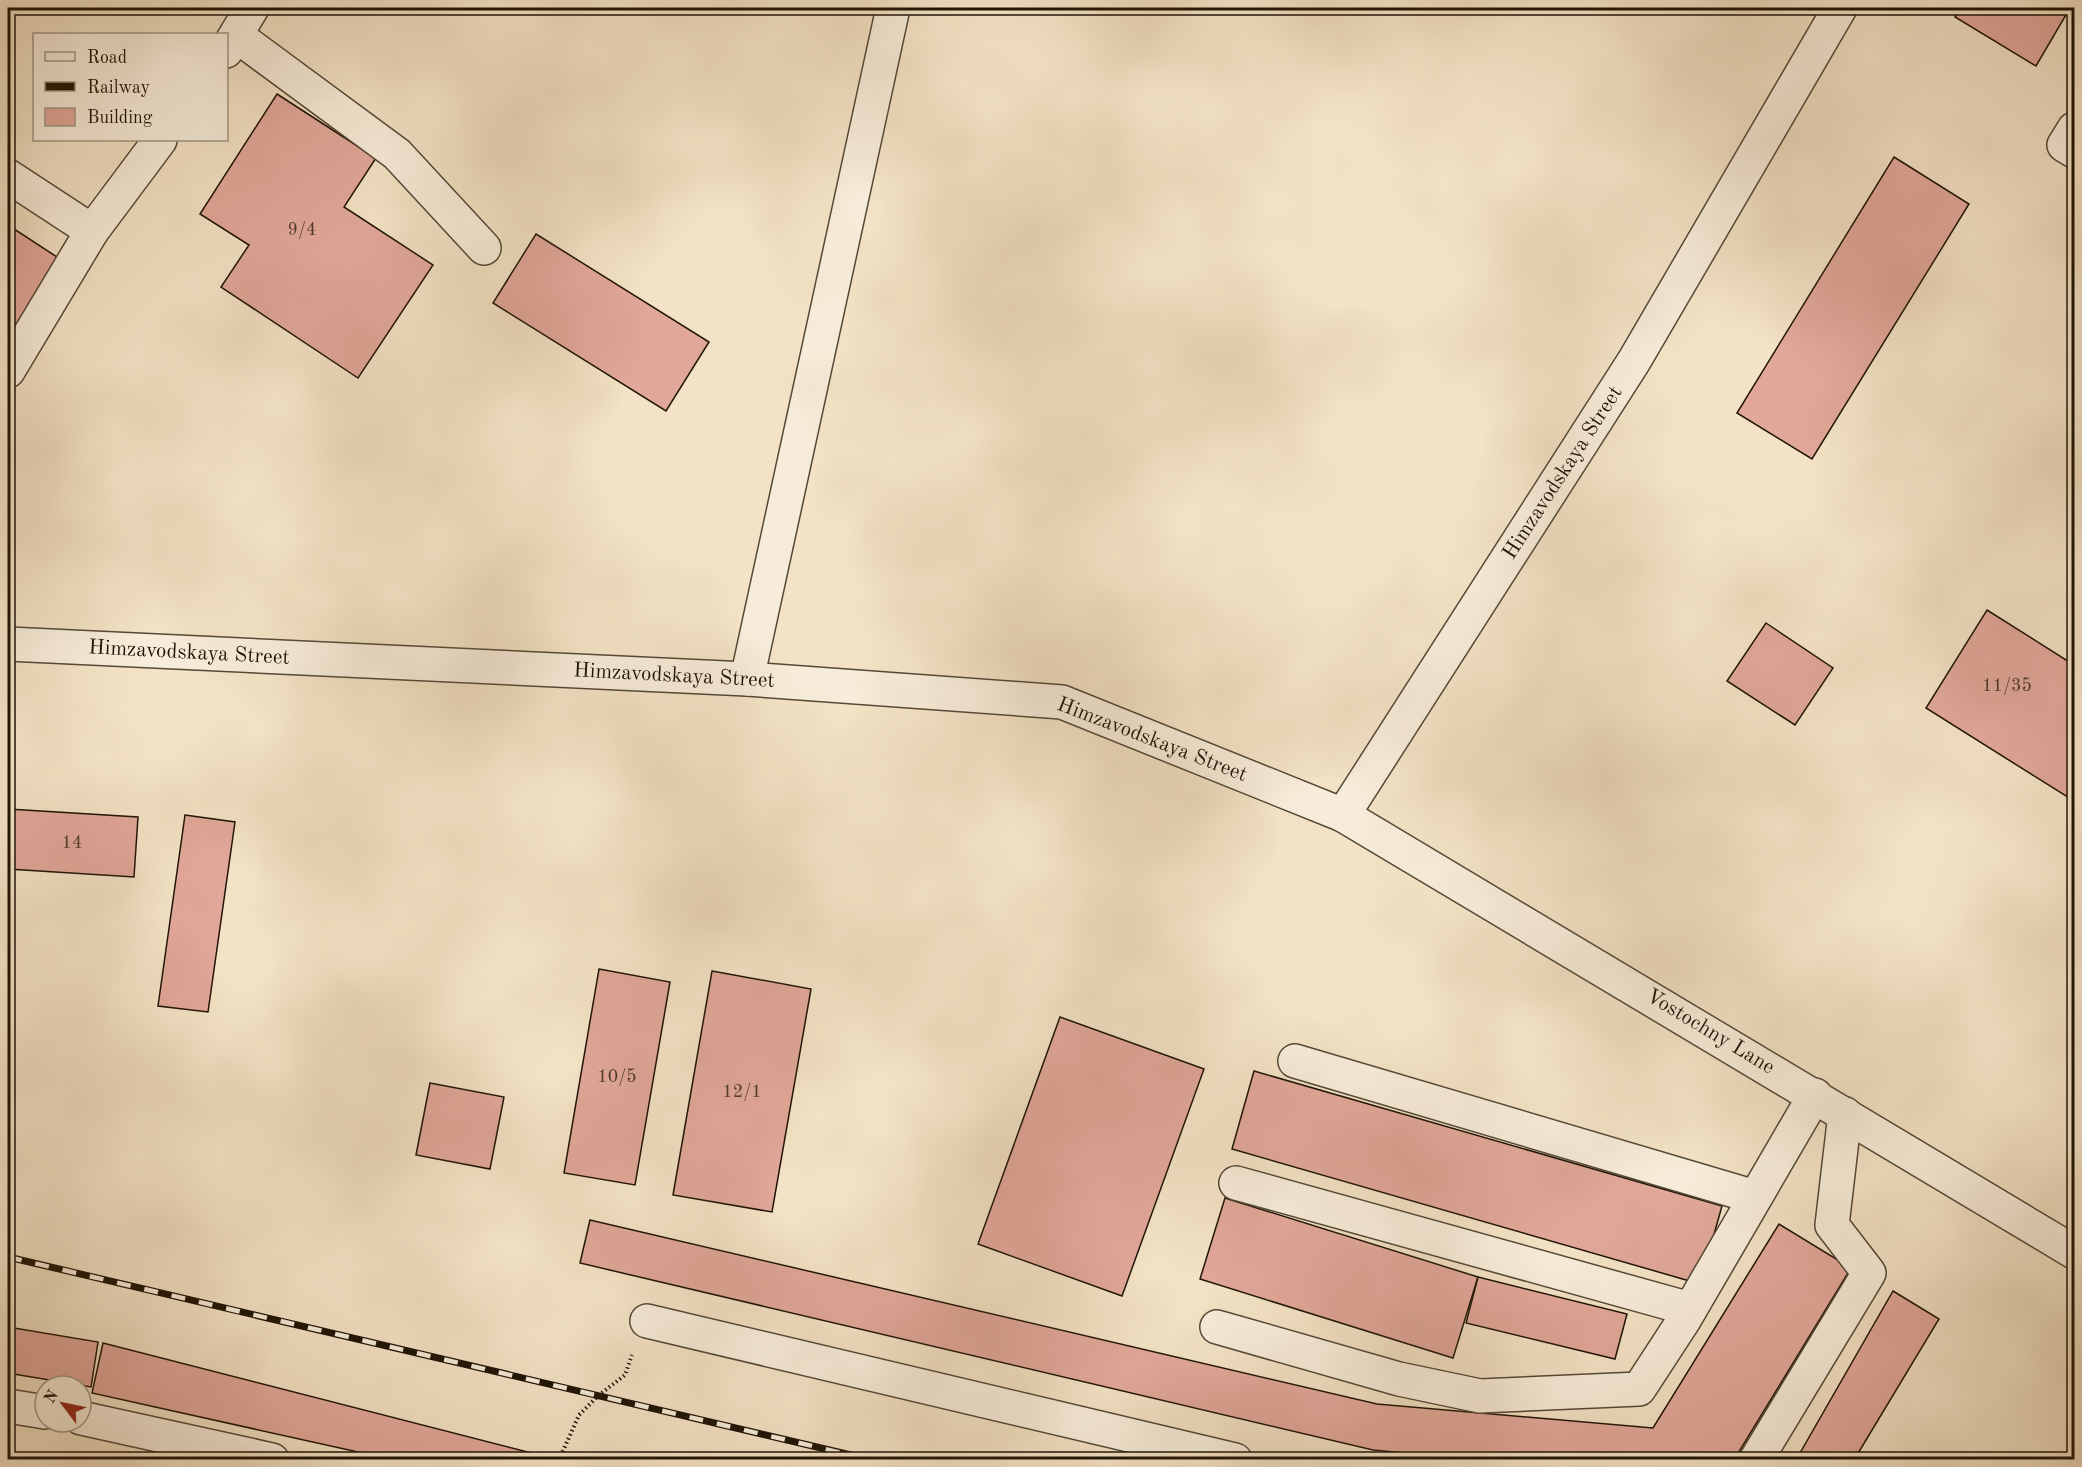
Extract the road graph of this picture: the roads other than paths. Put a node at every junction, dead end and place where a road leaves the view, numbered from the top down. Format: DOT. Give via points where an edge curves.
graph roads {
  1 [pos="252,8"];
  2 [pos="893,8"];
  3 [pos="1840,8"];
  4 [pos="232,44"];
  5 [pos="2074,129"];
  6 [pos="159,141"];
  7 [pos="2074,151"];
  8 [pos="8,176"];
  9 [pos="92,231"];
  10 [pos="484,248"];
  11 [pos="8,371"];
  12 [pos="8,644"];
  13 [pos="747,679"];
  14 [pos="1343,815"];
  15 [pos="1295,1061"];
  16 [pos="1815,1095"];
  17 [pos="1845,1114"];
  18 [pos="1236,1183"];
  19 [pos="1755,1197"];
  20 [pos="2074,1252"];
  21 [pos="1690,1309"];
  22 [pos="646,1322"];
  23 [pos="1216,1327"];
  24 [pos="8,1406"];
  25 [pos="33,1410"];
  26 [pos="93,1421"];
  27 [pos="272,1460"];
  28 [pos="1235,1460"];
  29 [pos="1756,1460"];
  1 -- 4 [label="street"];
  2 -- 13 [label="street"];
  3 -- 14 [label="street, Himzavodskaya Street" via="1634,361"];
  4 -- 10 [label="street" via="397,154"];
  5 -- 7 [label="street" via="2064,145"];
  6 -- 9 [label="street"];
  8 -- 9 [label="street"];
  9 -- 11 [label="street"];
  12 -- 13 [label="street, Himzavodskaya Street"];
  13 -- 14 [label="street, Himzavodskaya Street" via="1062,702"];
  14 -- 16 [label="street, Vostochny Lane"];
  15 -- 19 [label="street"];
  16 -- 17 [label="street, Vostochny Lane"];
  16 -- 19 [label="street"];
  17 -- 20 [label="street, Vostochny Lane"];
  17 -- 29 [label="street" via="1832,1225 1869,1273"];
  18 -- 21 [label="street"];
  19 -- 21 [label="street"];
  21 -- 23 [label="street" via="1639,1389 1480,1396 1399,1379"];
  22 -- 28 [label="street"];
  24 -- 25 [label="street"];
  26 -- 27 [label="street"];
}
